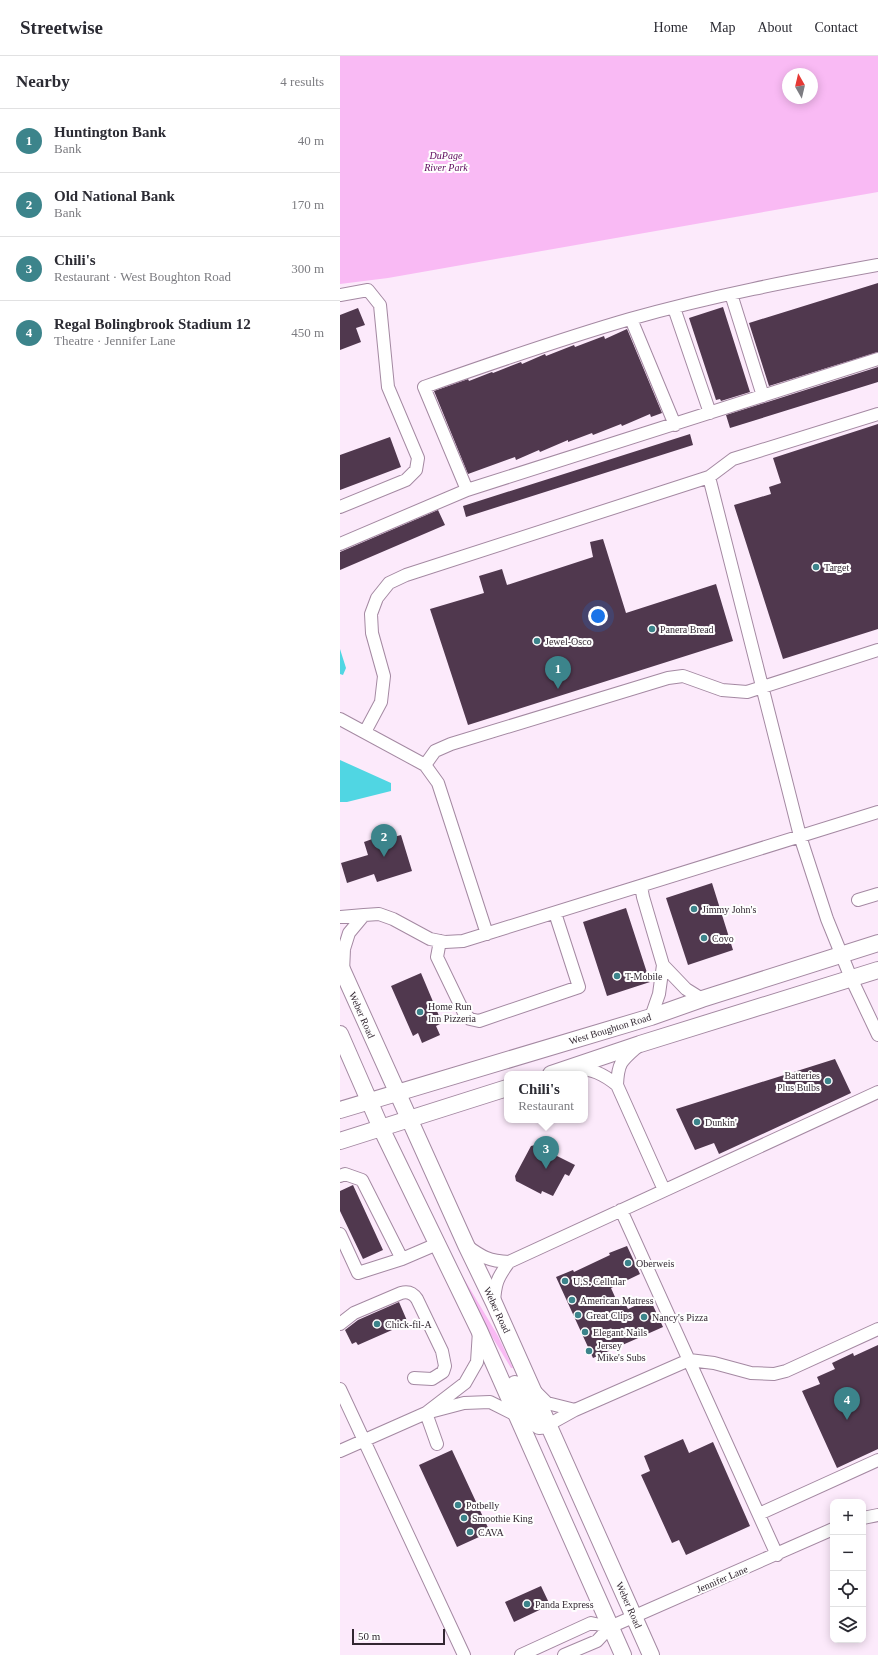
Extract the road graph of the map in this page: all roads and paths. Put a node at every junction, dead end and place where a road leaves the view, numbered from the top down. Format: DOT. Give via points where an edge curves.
graph roads {
  1 [pos="878,265"];
  2 [pos="731,294"];
  3 [pos="340,295"];
  4 [pos="674,308"];
  5 [pos="631,319"];
  6 [pos="878,359"];
  7 [pos="763,396"];
  8 [pos="710,413"];
  9 [pos="878,414"];
  10 [pos="675,425"];
  11 [pos="709,477"];
  12 [pos="466,490"];
  13 [pos="340,507"];
  14 [pos="340,544"];
  15 [pos="878,650"];
  16 [pos="762,688"];
  17 [pos="340,718"];
  18 [pos="365,732"];
  19 [pos="425,765"];
  20 [pos="878,812"];
  21 [pos="800,836"];
  22 [pos="641,886"];
  23 [pos="878,894"];
  24 [pos="858,900"];
  25 [pos="555,913"];
  26 [pos="364,915"];
  27 [pos="340,917"];
  28 [pos="487,934"];
  29 [pos="440,941"];
  30 [pos="878,943"];
  31 [pos="842,955"];
  32 [pos="663,965"];
  33 [pos="342,969"];
  34 [pos="878,970"];
  35 [pos="851,978"];
  36 [pos="702,998"];
  37 [pos="651,1017"];
  38 [pos="340,1034"];
  39 [pos="878,1035"];
  40 [pos="640,1044"];
  41 [pos="574,1067"];
  42 [pos="561,1071"];
  43 [pos="617,1085"];
  44 [pos="504,1089"];
  45 [pos="397,1092"];
  46 [pos="878,1092"];
  47 [pos="369,1101"];
  48 [pos="340,1110"];
  49 [pos="410,1119"];
  50 [pos="381,1128"];
  51 [pos="340,1141"];
  52 [pos="340,1176"];
  53 [pos="664,1190"];
  54 [pos="621,1210"];
  55 [pos="340,1234"];
  56 [pos="437,1244"];
  57 [pos="466,1245"];
  58 [pos="402,1259"];
  59 [pos="508,1262"];
  60 [pos="494,1303"];
  61 [pos="340,1324"];
  62 [pos="878,1329"];
  63 [pos="479,1330"];
  64 [pos="689,1360"];
  65 [pos="493,1361"];
  66 [pos="414,1378"];
  67 [pos="532,1388"];
  68 [pos="340,1389"];
  69 [pos="575,1410"];
  70 [pos="426,1413"];
  71 [pos="518,1416"];
  72 [pos="548,1425"];
  73 [pos="364,1440"];
  74 [pos="437,1444"];
  75 [pos="340,1450"];
  76 [pos="878,1460"];
  77 [pos="759,1514"];
  78 [pos="878,1515"];
  79 [pos="866,1517"];
  80 [pos="830,1530"];
  81 [pos="777,1555"];
  82 [pos="634,1617"];
  83 [pos="610,1627"];
  84 [pos="464,1655"];
  85 [pos="521,1655"];
  86 [pos="564,1655"];
  87 [pos="623,1655"];
  88 [pos="651,1655"];
  1 -- 2 [label="street"];
  2 -- 4 [label="street"];
  2 -- 7 [label="street"];
  3 -- 13 [label="street" via="368,290 380,305 388,387 418,458 416,470 406,480"];
  4 -- 5 [label="street"];
  4 -- 8 [label="street"];
  5 -- 10 [label="street"];
  5 -- 12 [label="street" via="518,354 424,387"];
  6 -- 7 [label="street"];
  7 -- 8 [label="street"];
  8 -- 10 [label="street"];
  9 -- 11 [label="street" via="733,459"];
  10 -- 12 [label="street"];
  11 -- 16 [label="street"];
  11 -- 18 [label="street" via="406,575 389,583 377,598 371,614 372,633 384,676 381,702"];
  12 -- 14 [label="street"];
  15 -- 16 [label="street"];
  16 -- 19 [label="street" via="735,692 683,676 668,678 451,744 435,751"];
  16 -- 21 [label="street"];
  17 -- 18 [label="street"];
  18 -- 19 [label="street"];
  19 -- 28 [label="street" via="438,783"];
  20 -- 21 [label="street"];
  21 -- 22 [label="street"];
  21 -- 31 [label="street" via="827,919"];
  22 -- 25 [label="street"];
  22 -- 32 [label="street"];
  23 -- 24 [label="street"];
  25 -- 28 [label="street"];
  25 -- 29 [label="street" via="579,987 479,1021 470,1019 464,1013 437,957"];
  26 -- 27 [label="street"];
  26 -- 29 [label="street" via="379,914 430,939"];
  26 -- 33 [label="street" via="349,933"];
  28 -- 29 [label="street" via="463,941"];
  30 -- 31 [label="main road, West Boughton Road"];
  31 -- 35 [label="street"];
  31 -- 36 [label="main road, West Boughton Road"];
  32 -- 36 [label="street" via="686,989"];
  32 -- 37 [label="street" via="659,994"];
  33 -- 45 [label="main road, Weber Road"];
  34 -- 35 [label="main road"];
  35 -- 39 [label="street"];
  35 -- 40 [label="main road"];
  36 -- 37 [label="main road, West Boughton Road"];
  37 -- 45 [label="main road, West Boughton Road"];
  38 -- 47 [label="main road"];
  40 -- 41 [label="main road"];
  40 -- 43 [label="street" via="622,1060"];
  41 -- 42 [label="main road"];
  41 -- 43 [label="street" via="593,1070"];
  43 -- 53 [label="street"];
  44 -- 49 [label="main road"];
  45 -- 47 [label="main road, West Boughton Road"];
  45 -- 49 [label="main road, Weber Road"];
  46 -- 53 [label="street"];
  47 -- 48 [label="main road, West Boughton Road"];
  47 -- 50 [label="main road"];
  49 -- 50 [label="main road"];
  49 -- 57 [label="main road, Weber Road"];
  50 -- 51 [label="main road"];
  50 -- 56 [label="main road"];
  52 -- 58 [label="street" via="345,1174 362,1180"];
  53 -- 54 [label="street"];
  54 -- 59 [label="street"];
  54 -- 64 [label="street"];
  55 -- 58 [label="street" via="358,1273"];
  56 -- 58 [label="street"];
  56 -- 63 [label="main road"];
  57 -- 59 [label="street" via="481,1257"];
  57 -- 60 [label="main road, Weber Road"];
  59 -- 60 [label="street" via="498,1276"];
  60 -- 67 [label="main road, Weber Road"];
  61 -- 66 [label="street" via="354,1313 401,1293 408,1292 415,1296 442,1351 445,1366 443,1372 432,1379"];
  62 -- 64 [label="street" via="786,1371 774,1374 751,1373 714,1363"];
  63 -- 65 [label="main road"];
  63 -- 70 [label="street" via="477,1362 465,1383"];
  64 -- 69 [label="street"];
  64 -- 77 [label="street"];
  65 -- 71 [label="main road"];
  65 -- 72 [label="main road" via="504,1366 533,1420 539,1426"];
  67 -- 69 [label="street" via="547,1403"];
  67 -- 72 [label="main road, Weber Road"];
  68 -- 73 [label="street"];
  69 -- 72 [label="street"];
  70 -- 71 [label="street" via="464,1403 490,1402"];
  70 -- 73 [label="street"];
  70 -- 74 [label="street"];
  71 -- 83 [label="main road"];
  72 -- 82 [label="main road, Weber Road"];
  73 -- 75 [label="street"];
  73 -- 84 [label="street"];
  76 -- 77 [label="street"];
  77 -- 81 [label="street"];
  78 -- 79 [label="street"];
  80 -- 81 [label="street, Jennifer Lane"];
  81 -- 82 [label="street, Jennifer Lane"];
  82 -- 83 [label="street, Jennifer Lane"];
  82 -- 88 [label="main road, Weber Road"];
  83 -- 85 [label="street" via="591,1623"];
  83 -- 86 [label="street, Jennifer Lane" via="597,1641"];
  83 -- 87 [label="main road"];
}
